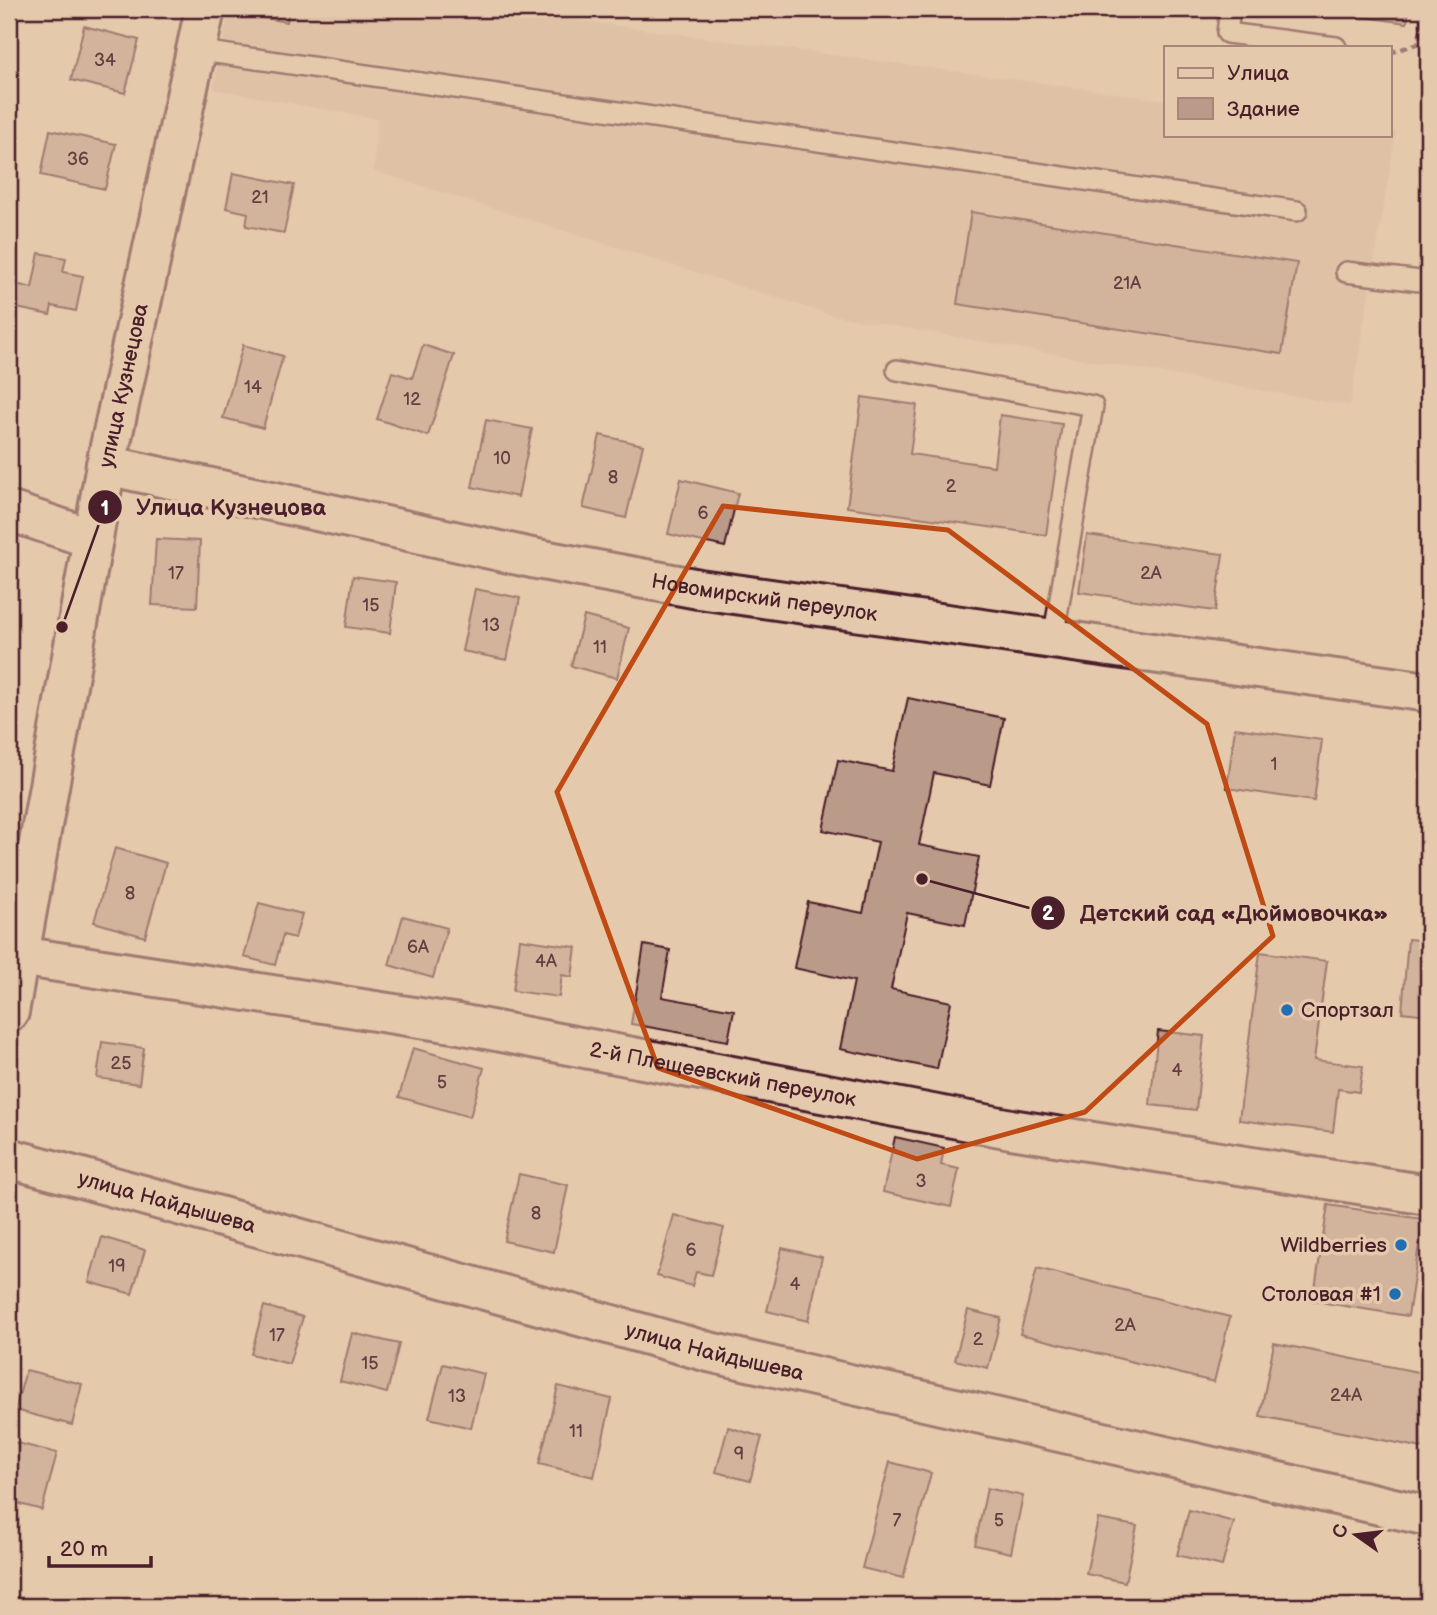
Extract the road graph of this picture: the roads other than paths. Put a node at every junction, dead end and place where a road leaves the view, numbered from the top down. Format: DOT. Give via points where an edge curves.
graph roads {
  1 [pos="205,9"];
  2 [pos="1230,9"];
  3 [pos="1328,46"];
  4 [pos="195,50"];
  5 [pos="1297,211"];
  6 [pos="1346,272"];
  7 [pos="1428,282"];
  8 [pos="897,370"];
  9 [pos="106,465"];
  10 [pos="9,511"];
  11 [pos="93,539"];
  12 [pos="1053,639"];
  13 [pos="1428,692"];
  14 [pos="19,956"];
  15 [pos="9,1012"];
  16 [pos="9,1158"];
  17 [pos="1428,1195"];
  18 [pos="1428,1516"];
  1 -- 4 [label="street, улица Кузнецова"];
  2 -- 3 [label="lane" via="1227,33"];
  4 -- 5 [label="lane"];
  4 -- 9 [label="street, улица Кузнецова"];
  6 -- 7 [label="lane"];
  8 -- 12 [label="lane" via="1093,406"];
  9 -- 11 [label="street, улица Кузнецова"];
  9 -- 12 [label="street, Новомирский переулок" via="532,558 699,589"];
  10 -- 11 [label="street"];
  11 -- 14 [label="street, улица Кузнецова"];
  12 -- 13 [label="street, Новомирский переулок"];
  14 -- 15 [label="street, улица Кузнецова"];
  14 -- 17 [label="street, 2-й Плещеевский переулок" via="459,1024 1011,1129"];
  16 -- 18 [label="street, улица Найдышева" via="709,1352"];
}
